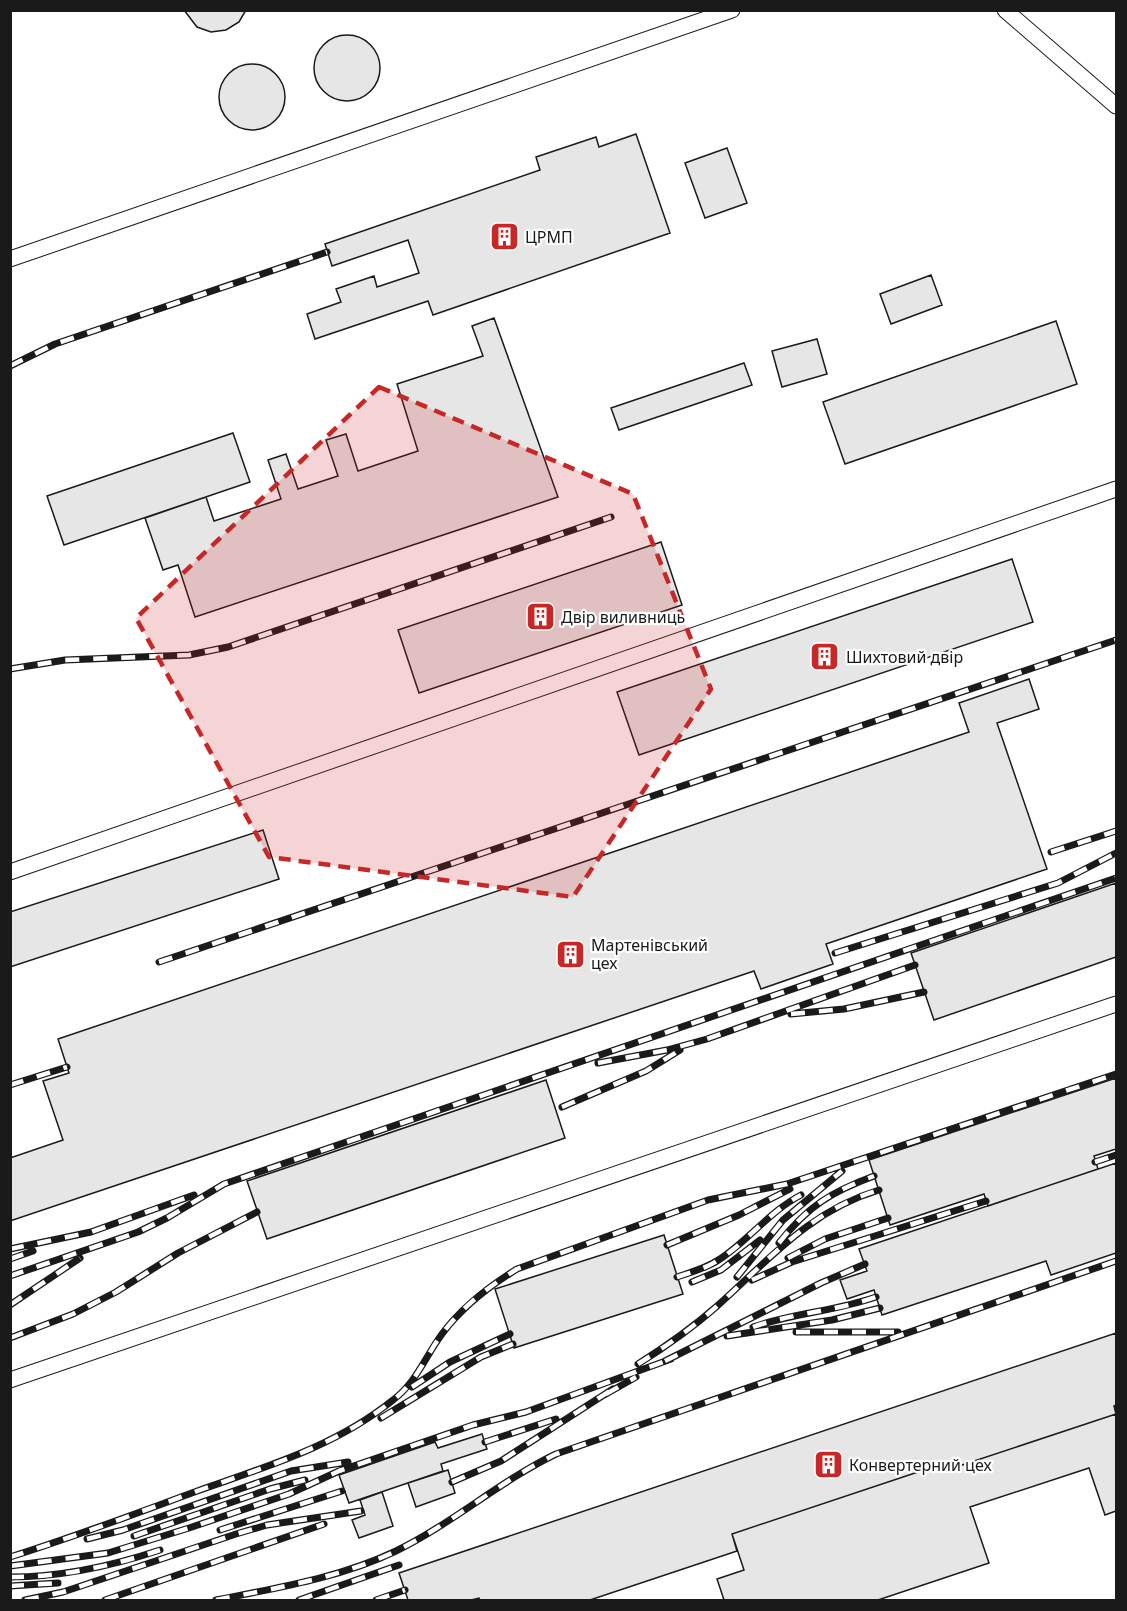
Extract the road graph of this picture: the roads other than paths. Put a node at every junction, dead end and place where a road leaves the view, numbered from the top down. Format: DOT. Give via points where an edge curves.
graph roads {
  1 [pos="732,10"];
  2 [pos="1005,10"];
  3 [pos="1116,106"];
  4 [pos="10,259"];
  5 [pos="1116,489"];
  6 [pos="10,872"];
  7 [pos="1116,1004"];
  8 [pos="10,1380"];
  1 -- 4 [label="lane"];
  2 -- 3 [label="lane"];
  5 -- 6 [label="lane"];
  7 -- 8 [label="lane"];
}
